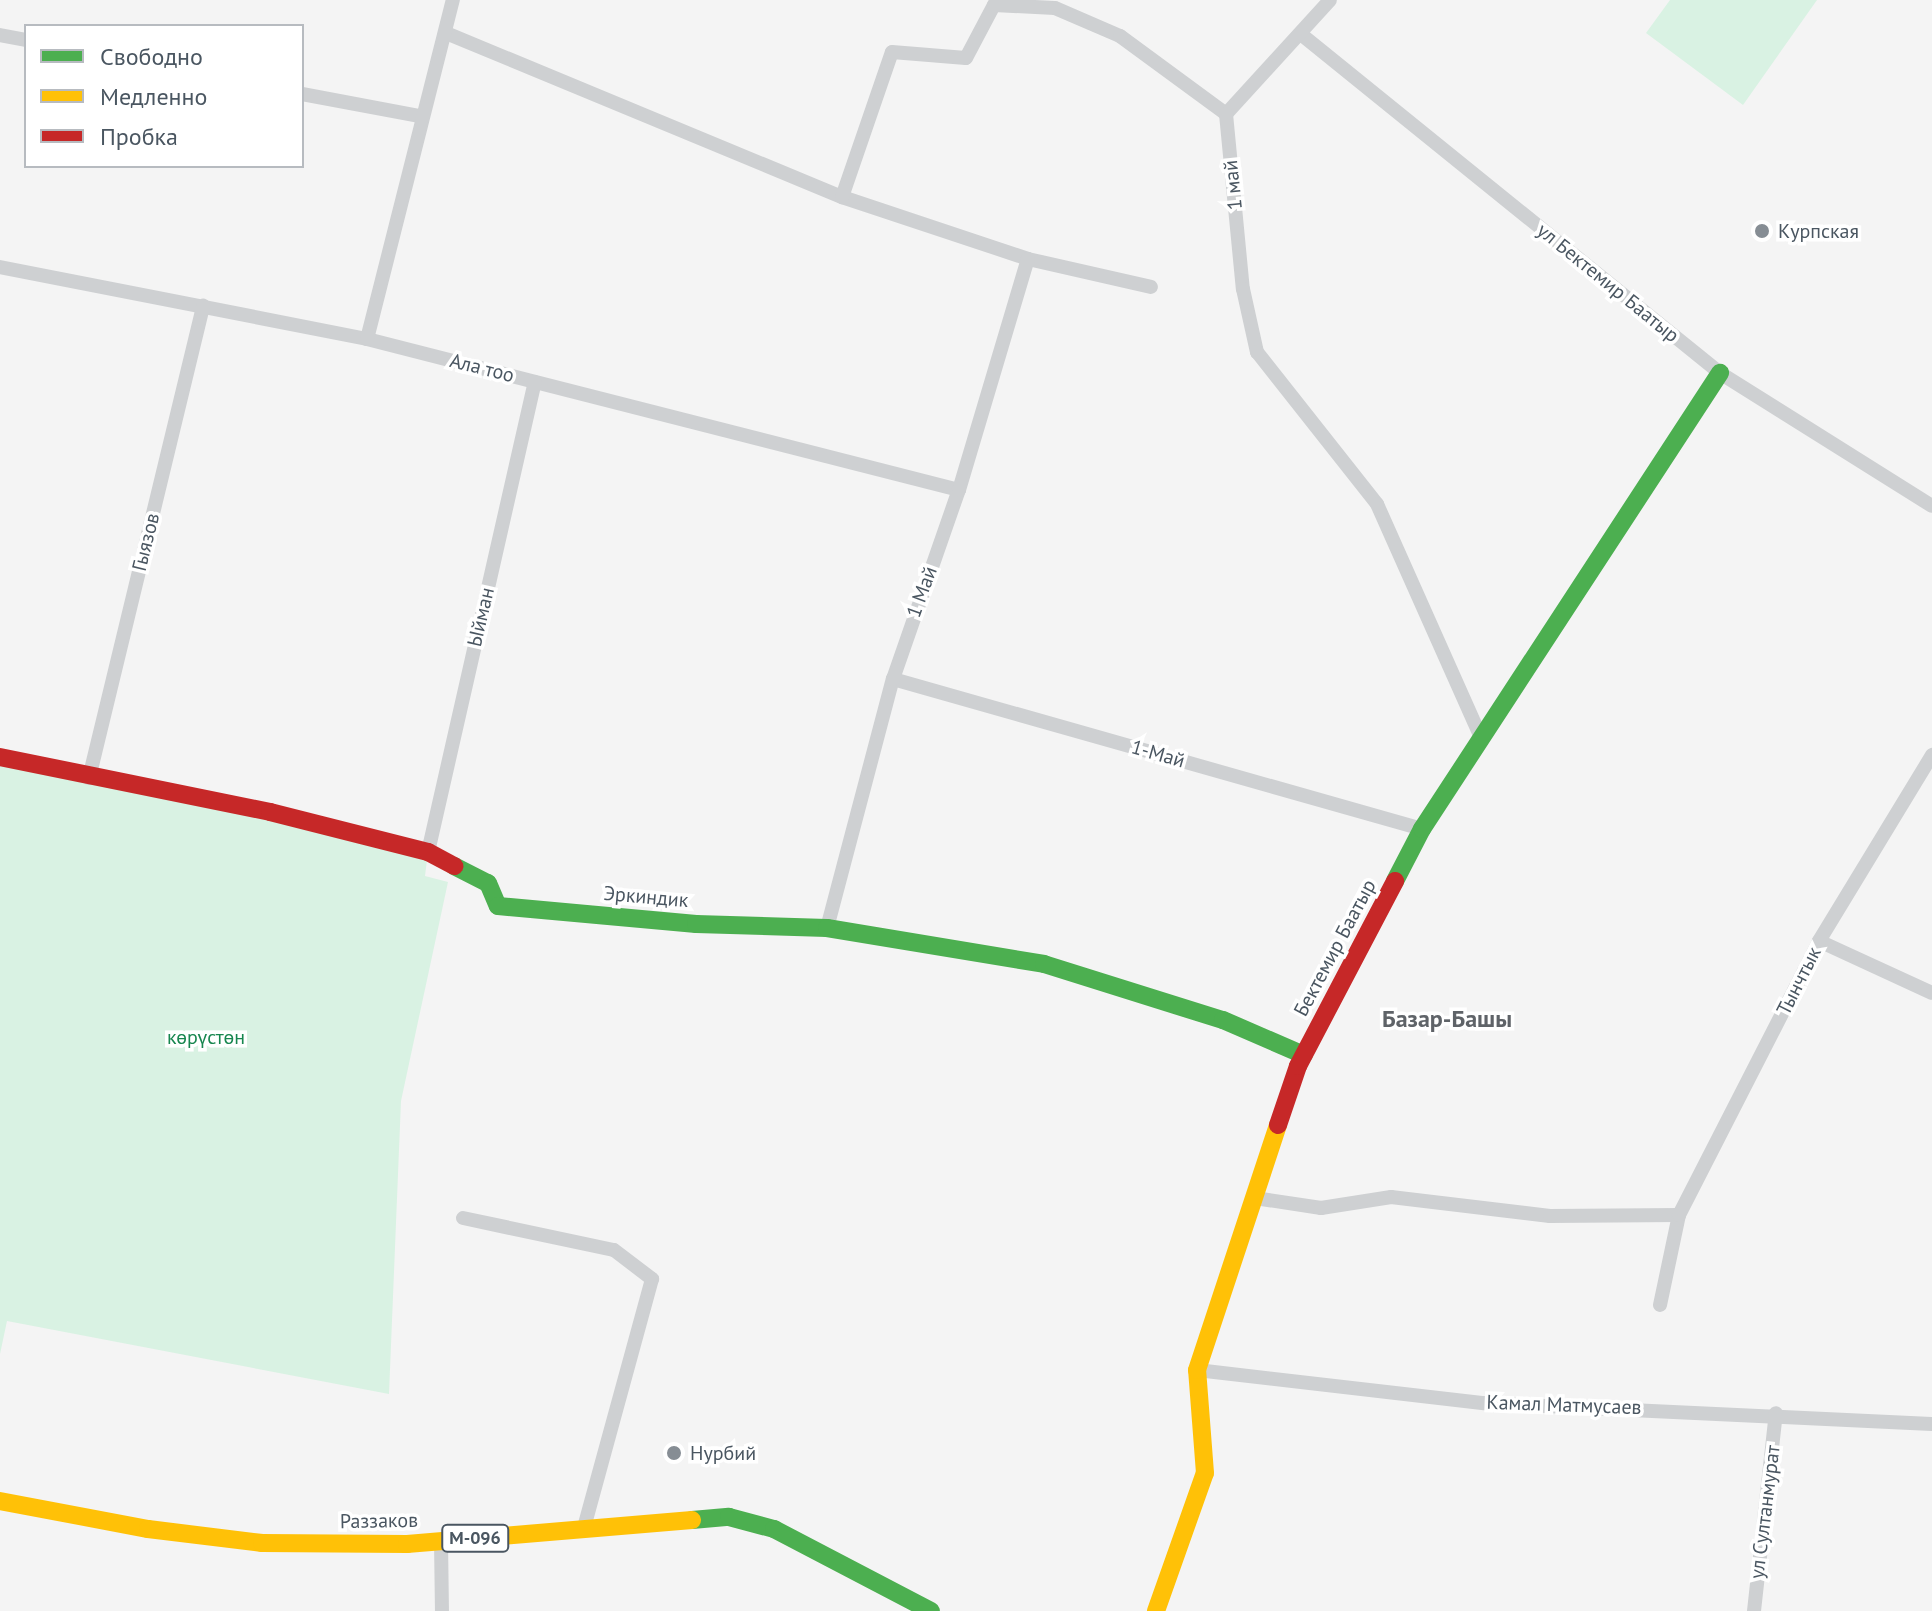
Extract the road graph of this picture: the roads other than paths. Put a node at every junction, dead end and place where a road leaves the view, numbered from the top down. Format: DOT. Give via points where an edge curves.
graph roads {
  1 [pos="453,0"];
  2 [pos="1330,0"];
  3 [pos="446,33"];
  4 [pos="0,35"];
  5 [pos="1302,35"];
  6 [pos="24,40"];
  7 [pos="304,94"];
  8 [pos="1226,114"];
  9 [pos="420,116"];
  10 [pos="842,197"];
  11 [pos="1028,259"];
  12 [pos="0,267"];
  13 [pos="1151,287"];
  14 [pos="203,306"];
  15 [pos="367,339"];
  16 [pos="1720,373"];
  17 [pos="535,382"];
  18 [pos="959,490"];
  19 [pos="1932,506"];
  20 [pos="893,679"];
  21 [pos="1482,740"];
  22 [pos="1932,755"];
  23 [pos="0,757"];
  24 [pos="89,778"];
  25 [pos="1422,829"];
  26 [pos="428,852"];
  27 [pos="827,928"];
  28 [pos="1819,941"];
  29 [pos="1932,993"];
  30 [pos="1304,1055"];
  31 [pos="1255,1198"];
  32 [pos="1679,1215"];
  33 [pos="463,1218"];
  34 [pos="1660,1305"];
  35 [pos="1197,1370"];
  36 [pos="1776,1413"];
  37 [pos="1932,1424"];
  38 [pos="0,1501"];
  39 [pos="584,1527"];
  40 [pos="441,1541"];
  41 [pos="442,1611"];
  42 [pos="931,1611"];
  43 [pos="1156,1611"];
  44 [pos="1754,1611"];
  1 -- 3 [label="street"];
  2 -- 5 [label="street"];
  3 -- 9 [label="street"];
  3 -- 10 [label="street"];
  4 -- 6 [label="street"];
  5 -- 8 [label="street"];
  5 -- 16 [label="street, ул Бектемир Баатыр"];
  7 -- 9 [label="street"];
  8 -- 10 [label="street" via="1120,36 1055,8 994,5 966,58 892,52"];
  8 -- 21 [label="street, 1 май" via="1243,289 1257,352 1377,504"];
  9 -- 15 [label="street"];
  10 -- 11 [label="street"];
  11 -- 13 [label="street"];
  11 -- 18 [label="street, 1 Май"];
  12 -- 14 [label="street, Ала тоо"];
  14 -- 15 [label="street, Ала тоо"];
  14 -- 24 [label="street, Гыязов"];
  15 -- 17 [label="street, Ала тоо"];
  16 -- 19 [label="street, ул Бектемир Баатыр"];
  16 -- 21 [label="street, Бектемир Баатыр"];
  17 -- 18 [label="street, Ала тоо"];
  17 -- 26 [label="street, Ыйман"];
  18 -- 20 [label="street, 1 Май"];
  20 -- 25 [label="street, 1-Май"];
  20 -- 27 [label="street, 1 Май"];
  21 -- 25 [label="street, Бектемир Баатыр"];
  22 -- 28 [label="street, Тынчтык"];
  23 -- 24 [label="street, Эркиндик"];
  24 -- 26 [label="street, Эркиндик" via="270,812"];
  25 -- 30 [label="street, Бектемир Баатыр"];
  26 -- 27 [label="street, Эркиндик" via="488,883 498,906 696,924"];
  27 -- 30 [label="street, Эркиндик" via="1044,964 1223,1020"];
  28 -- 29 [label="street"];
  28 -- 32 [label="street, Тынчтык"];
  30 -- 31 [label="street, Бектемир Баатыр"];
  31 -- 32 [label="street" via="1321,1208 1391,1197 1550,1216"];
  31 -- 35 [label="street, Бектемир Баатыр"];
  32 -- 34 [label="street, Тынчтык"];
  33 -- 39 [label="street" via="614,1250 652,1279"];
  35 -- 36 [label="street, Камал Матмусаев" via="1484,1403"];
  35 -- 43 [label="street, Бектемир Баатыр" via="1205,1473"];
  36 -- 37 [label="street, Камал Матмусаев"];
  36 -- 44 [label="street, ул Султанмурат"];
  38 -- 40 [label="street, Раззаков / М-096" via="148,1529 262,1543"];
  39 -- 40 [label="street, Раззаков / М-096"];
  39 -- 42 [label="street, Раззаков / М-096" via="729,1517 774,1529"];
  40 -- 41 [label="street"];
}
